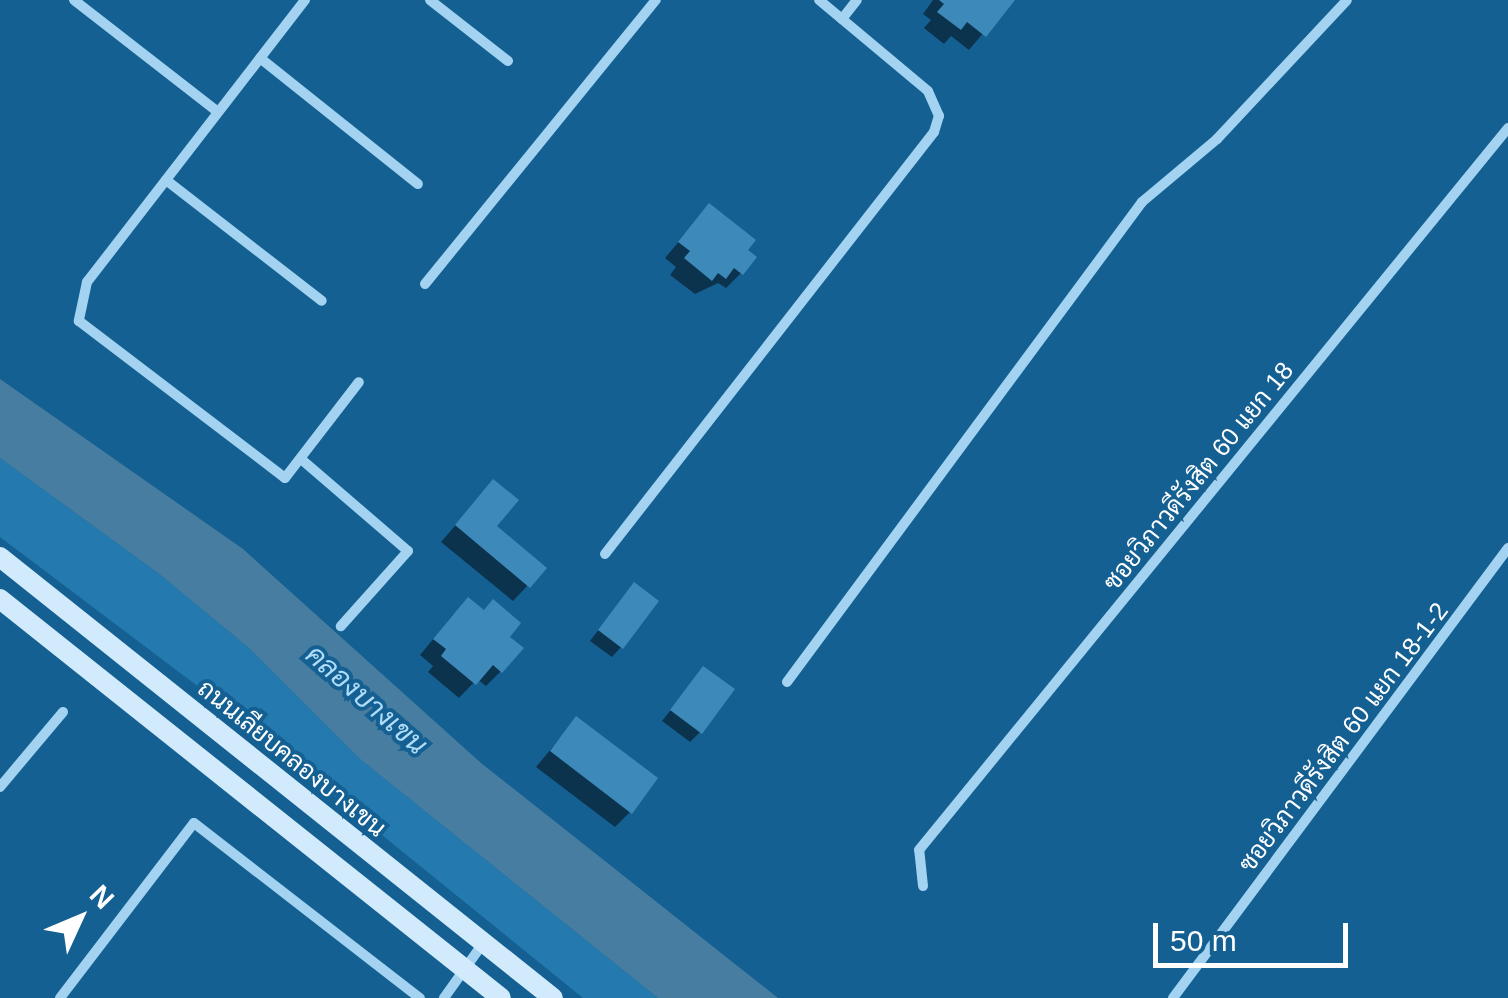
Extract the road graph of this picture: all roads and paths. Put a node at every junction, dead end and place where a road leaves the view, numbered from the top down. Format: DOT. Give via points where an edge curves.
graph roads {
  1 [pos="74,0"];
  2 [pos="305,0"];
  3 [pos="430,0"];
  4 [pos="656,0"];
  5 [pos="818,0"];
  6 [pos="856,0"];
  7 [pos="1347,0"];
  8 [pos="842,19"];
  9 [pos="260,58"];
  10 [pos="508,62"];
  11 [pos="218,112"];
  12 [pos="1508,128"];
  13 [pos="166,180"];
  14 [pos="418,184"];
  15 [pos="425,284"];
  16 [pos="322,301"];
  17 [pos="358,382"];
  18 [pos="301,459"];
  19 [pos="1508,548"];
  20 [pos="604,554"];
  21 [pos="0,556"];
  22 [pos="0,599"];
  23 [pos="341,626"];
  24 [pos="787,682"];
  25 [pos="63,712"];
  26 [pos="0,788"];
  27 [pos="924,886"];
  28 [pos="484,942"];
  29 [pos="464,968"];
  30 [pos="60,998"];
  31 [pos="420,998"];
  32 [pos="444,998"];
  33 [pos="501,998"];
  34 [pos="554,998"];
  35 [pos="1173,998"];
  1 -- 11 [label="street"];
  2 -- 9 [label="street"];
  3 -- 10 [label="street"];
  4 -- 15 [label="street"];
  5 -- 8 [label="street"];
  6 -- 8 [label="street"];
  7 -- 24 [label="street" via="1218,139 1142,202"];
  8 -- 20 [label="street" via="928,91 939,116 934,132"];
  9 -- 11 [label="street"];
  9 -- 14 [label="street"];
  11 -- 13 [label="street"];
  12 -- 27 [label="street, ซอยวิภาวดีรังสิต 60 แยก 18" via="919,850"];
  13 -- 16 [label="street"];
  13 -- 18 [label="street" via="87,282 78,322 285,478"];
  17 -- 18 [label="street"];
  18 -- 23 [label="street" via="408,551"];
  19 -- 35 [label="street, ซอยวิภาวดีรังสิต 60 แยก 18-1-2"];
  21 -- 28 [label="main road, ถนนเลียบคลองบางเขน"];
  22 -- 29 [label="main road"];
  25 -- 26 [label="street"];
  28 -- 29 [label="street"];
  28 -- 34 [label="main road, ถนนเลียบคลองบางเขน"];
  29 -- 32 [label="street"];
  29 -- 33 [label="main road"];
  30 -- 31 [label="street" via="194,822"];
}
